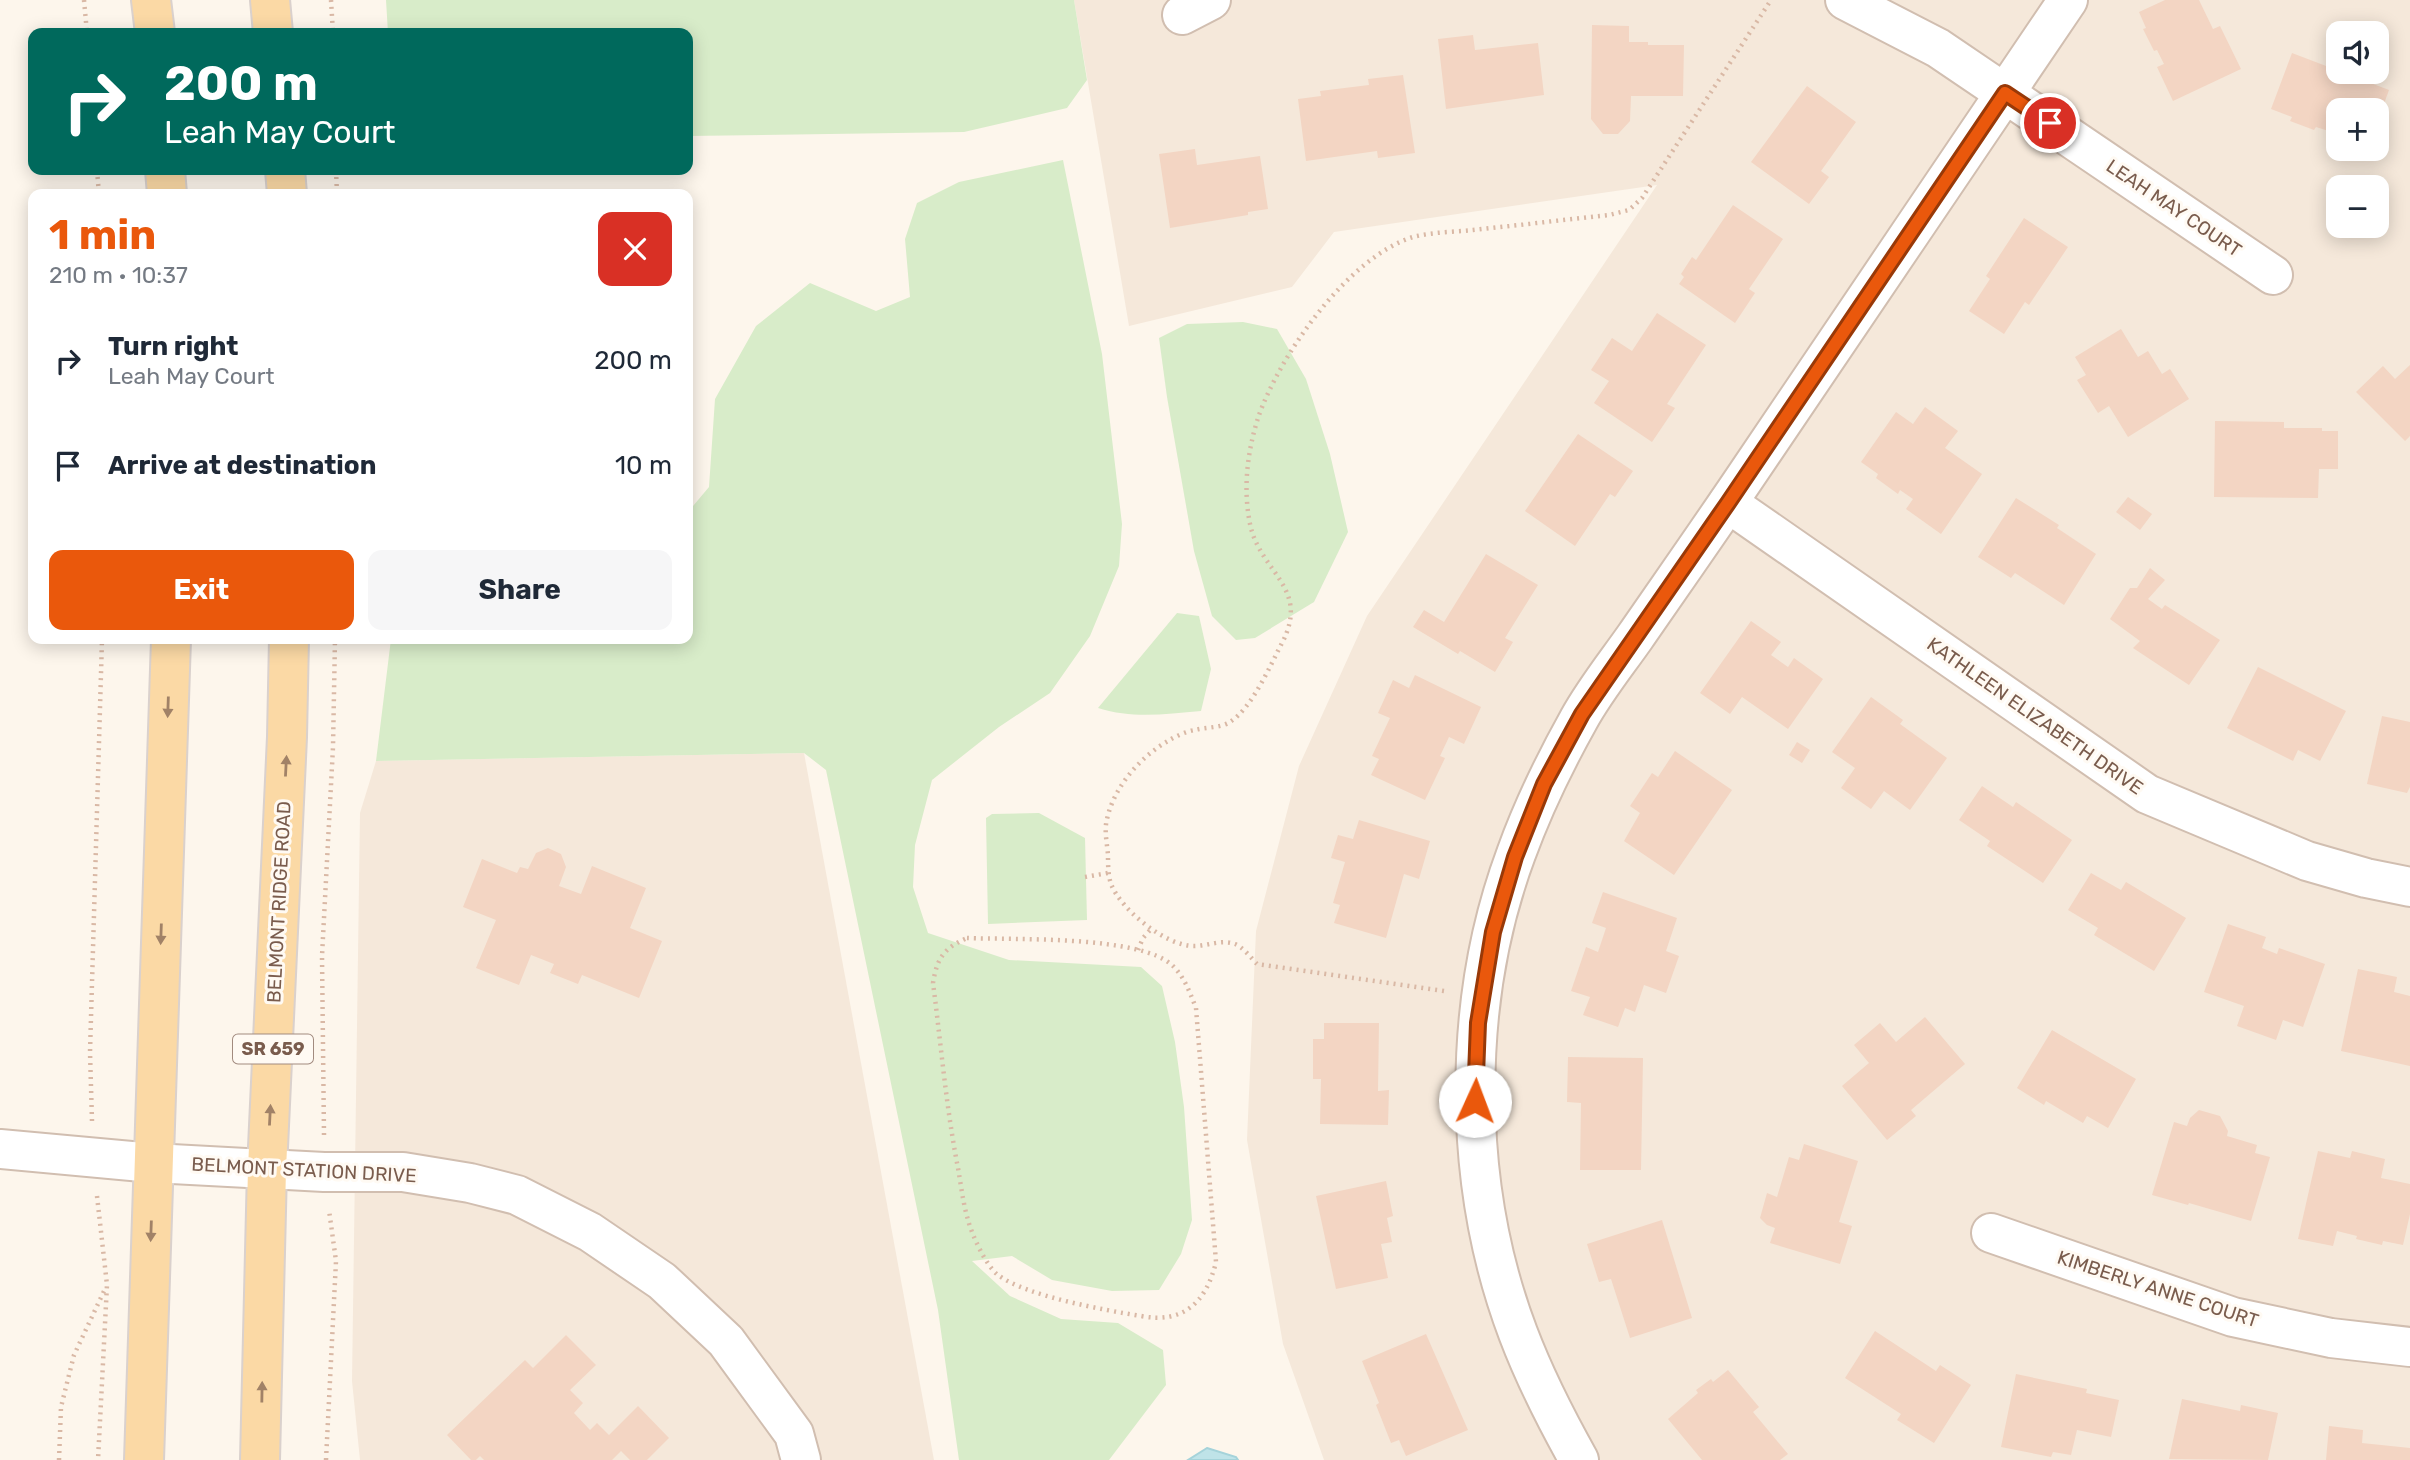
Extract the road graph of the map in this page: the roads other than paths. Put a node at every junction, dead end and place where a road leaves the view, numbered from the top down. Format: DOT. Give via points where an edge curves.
graph roads {
  1 [pos="151,0"];
  2 [pos="270,0"];
  3 [pos="1846,0"];
  4 [pos="2068,0"];
  5 [pos="154,28"];
  6 [pos="273,28"];
  7 [pos="2005,93"];
  8 [pos="2273,275"];
  9 [pos="1728,503"];
  10 [pos="171,644"];
  11 [pos="289,644"];
  12 [pos="2410,887"];
  13 [pos="0,1149"];
  14 [pos="153,1163"];
  15 [pos="267,1169"];
  16 [pos="1991,1233"];
  17 [pos="2410,1347"];
  18 [pos="144,1460"];
  19 [pos="260,1460"];
  20 [pos="801,1460"];
  21 [pos="1579,1460"];
  1 -- 5 [label="main road"];
  2 -- 6 [label="main road"];
  3 -- 7 [label="street, LEAH MAY COURT" via="1938,48"];
  4 -- 7 [label="street"];
  7 -- 8 [label="street, LEAH MAY COURT"];
  7 -- 9 [label="street"];
  9 -- 12 [label="street, KATHLEEN ELIZABETH DRIVE" via="2147,794 2307,861"];
  9 -- 21 [label="street" via="1582,714 1544,784 1515,857 1493,932 1478,1023 1475,1101 1481,1179 1495,1256 1522,1343"];
  10 -- 14 [label="main road, one-way"];
  15 -- 11 [label="main road, BELMONT RIDGE ROAD / SR 659, one-way"];
  13 -- 14 [label="street, BELMONT STATION DRIVE"];
  14 -- 15 [label="street, BELMONT STATION DRIVE"];
  14 -- 18 [label="main road, one-way"];
  19 -- 15 [label="main road, BELMONT RIDGE ROAD / SR 659, one-way"];
  15 -- 20 [label="street, BELMONT STATION DRIVE" via="403,1172 470,1183 517,1195 590,1232 662,1281 726,1341 794,1434"];
  16 -- 17 [label="street, KIMBERLY ANNE COURT" via="2233,1317 2331,1338"];
}
